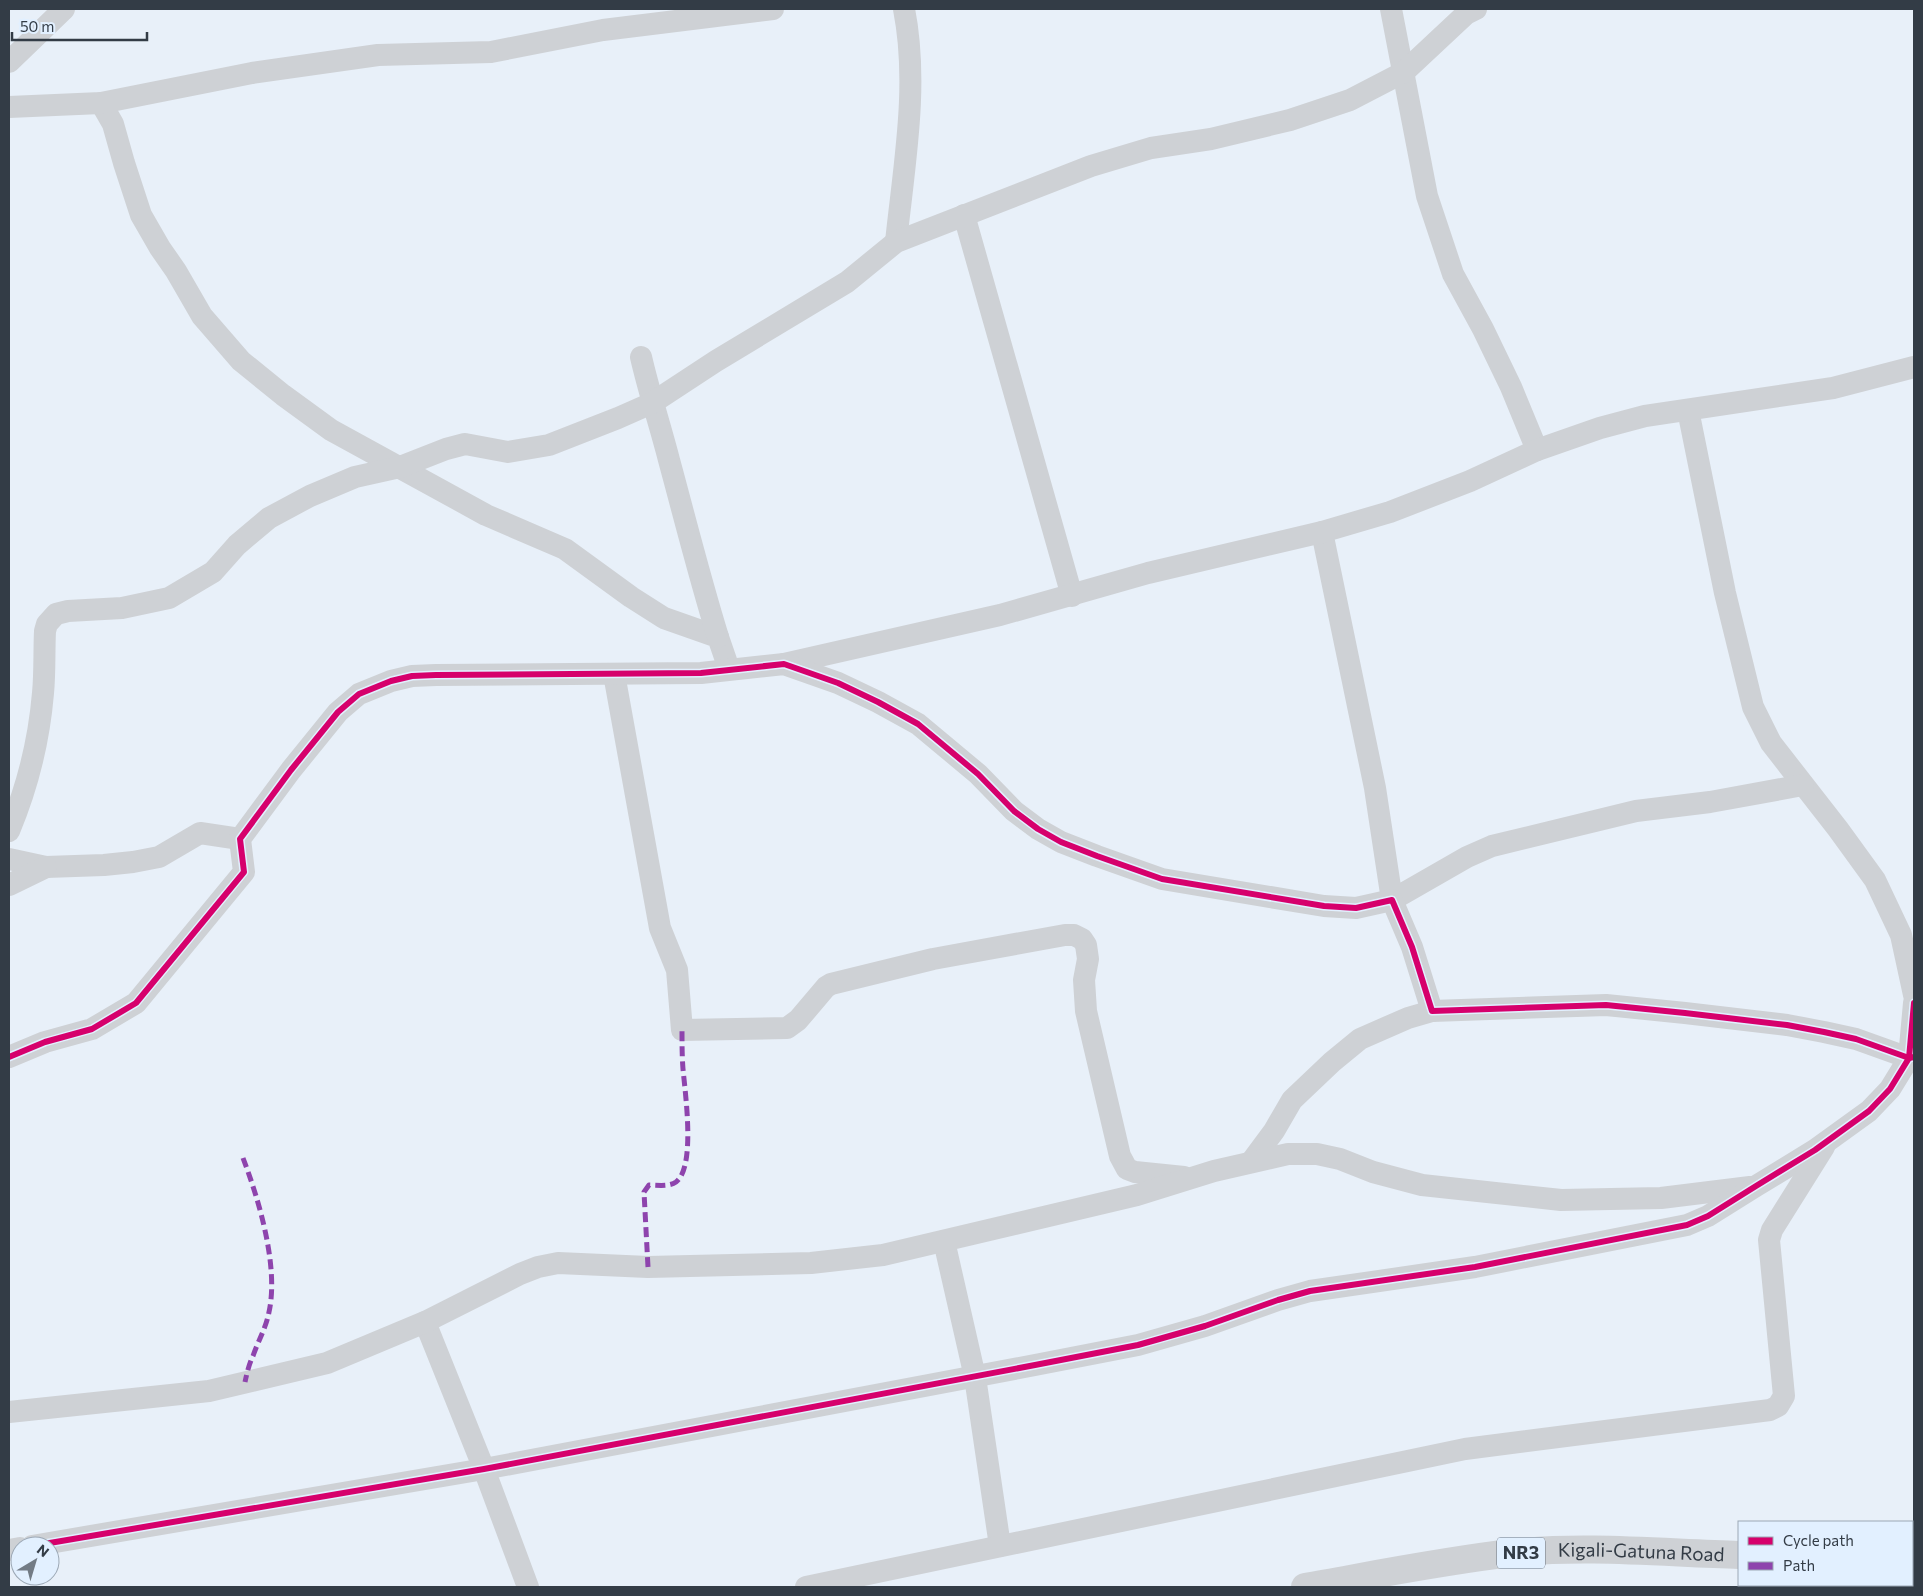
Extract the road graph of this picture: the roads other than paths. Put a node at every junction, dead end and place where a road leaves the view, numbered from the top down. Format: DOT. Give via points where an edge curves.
graph roads {
  1 [pos="64,9"];
  2 [pos="773,9"];
  3 [pos="904,9"];
  4 [pos="1392,9"];
  5 [pos="1476,9"];
  6 [pos="9,62"];
  7 [pos="1404,72"];
  8 [pos="102,103"];
  9 [pos="9,107"];
  10 [pos="964,215"];
  11 [pos="896,242"];
  12 [pos="641,357"];
  13 [pos="1914,367"];
  14 [pos="652,403"];
  15 [pos="1688,410"];
  16 [pos="1537,450"];
  17 [pos="400,467"];
  18 [pos="1322,532"];
  19 [pos="1072,596"];
  20 [pos="718,637"];
  21 [pos="784,664"];
  22 [pos="729,669"];
  23 [pos="614,674"];
  24 [pos="1803,784"];
  25 [pos="9,831"];
  26 [pos="240,839"];
  27 [pos="9,860"];
  28 [pos="46,867"];
  29 [pos="9,885"];
  30 [pos="1392,900"];
  31 [pos="1914,994"];
  32 [pos="1914,1004"];
  33 [pos="1432,1011"];
  34 [pos="9,1057"];
  35 [pos="1912,1057"];
  36 [pos="1828,1141"];
  37 [pos="1251,1162"];
  38 [pos="1195,1178"];
  39 [pos="1756,1186"];
  40 [pos="944,1241"];
  41 [pos="425,1322"];
  42 [pos="975,1377"];
  43 [pos="9,1412"];
  44 [pos="484,1470"];
  45 [pos="60,1541"];
  46 [pos="1000,1546"];
  47 [pos="1738,1554"];
  48 [pos="528,1587"];
  49 [pos="806,1587"];
  50 [pos="1305,1587"];
  1 -- 6 [label="street"];
  2 -- 8 [label="street" via="603,30 491,52 378,55 252,73"];
  3 -- 11 [label="street" via="911,72"];
  4 -- 7 [label="street"];
  5 -- 7 [label="street" via="1466,14"];
  7 -- 10 [label="street" via="1350,100 1290,120 1211,139 1152,148 1091,166"];
  7 -- 16 [label="street" via="1427,196 1453,274 1511,387"];
  8 -- 9 [label="street"];
  8 -- 17 [label="street" via="113,124 142,215 202,316 240,361 283,395 331,430"];
  10 -- 11 [label="street"];
  10 -- 19 [label="street"];
  11 -- 14 [label="street" via="848,282"];
  12 -- 14 [label="street"];
  13 -- 15 [label="street" via="1834,388"];
  14 -- 17 [label="street" via="549,445 508,452 465,444"];
  14 -- 20 [label="street"];
  15 -- 16 [label="street" via="1646,416 1600,428"];
  15 -- 24 [label="street" via="1725,593 1753,708 1771,743"];
  16 -- 18 [label="street" via="1470,481 1390,512"];
  17 -- 20 [label="street" via="486,515 565,549 664,618"];
  17 -- 25 [label="street" via="355,477 269,518 237,545 213,572 169,598 122,608 56,614 45,632 44,692 32,762"];
  18 -- 19 [label="street"];
  18 -- 30 [label="street" via="1375,788"];
  19 -- 21 [label="street" via="1000,616"];
  20 -- 22 [label="street"];
  21 -- 22 [label="street"];
  21 -- 30 [label="street" via="838,683 918,724 1038,829 1097,856 1162,879 1324,906 1356,908"];
  22 -- 23 [label="street" via="700,673"];
  23 -- 26 [label="street" via="412,676 374,687 359,694 338,712"];
  23 -- 38 [label="street" via="660,928 676,970 682,1030 787,1028 831,984 933,959 1074,935 1086,944 1086,1011 1120,1156 1127,1169 1135,1172"];
  24 -- 30 [label="street" via="1710,802 1636,811 1492,846"];
  24 -- 31 [label="street" via="1875,880 1901,935"];
  26 -- 28 [label="street" via="200,833 159,857 104,865"];
  26 -- 34 [label="street" via="244,872 136,1003 92,1029 45,1042"];
  27 -- 28 [label="street"];
  28 -- 29 [label="street"];
  30 -- 33 [label="street" via="1412,947"];
  32 -- 35 [label="street"];
  33 -- 35 [label="street" via="1606,1005 1787,1025 1856,1039"];
  33 -- 37 [label="street" via="1360,1039 1332,1062 1292,1100"];
  35 -- 36 [label="street" via="1870,1111"];
  36 -- 39 [label="street"];
  36 -- 46 [label="street" via="1778,1218 1769,1240 1784,1396 1778,1406 1770,1410 1465,1449"];
  37 -- 38 [label="street"];
  37 -- 39 [label="street" via="1288,1154 1317,1154 1422,1185 1561,1200 1661,1198"];
  38 -- 40 [label="street"];
  39 -- 42 [label="street" via="1687,1225 1475,1267 1310,1291 1138,1345"];
  40 -- 41 [label="street" via="883,1255 811,1262 648,1268 558,1263 520,1274"];
  40 -- 42 [label="street"];
  41 -- 43 [label="street" via="327,1364 208,1391"];
  41 -- 44 [label="street"];
  42 -- 44 [label="street"];
  42 -- 46 [label="street"];
  44 -- 45 [label="street"];
  44 -- 48 [label="street"];
  46 -- 49 [label="street"];
  47 -- 50 [label="highway, Kigali-Gatuna Road / NR3" via="1578,1550 1512,1553"];
}
